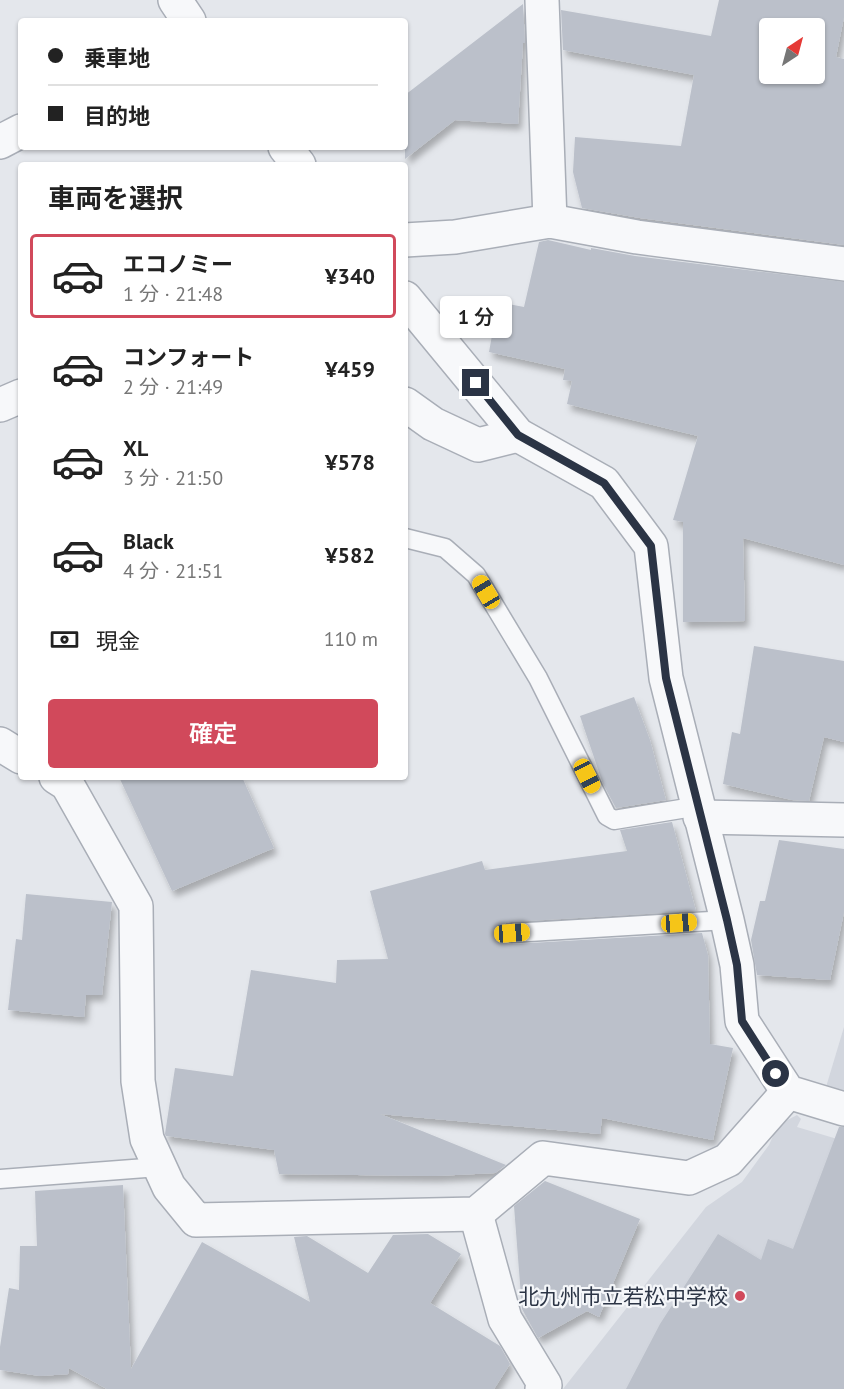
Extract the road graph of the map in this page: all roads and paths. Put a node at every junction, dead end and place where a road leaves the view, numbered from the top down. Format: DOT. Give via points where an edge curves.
graph roads {
  1 [pos="175,0"];
  2 [pos="542,0"];
  3 [pos="187,18"];
  4 [pos="18,133"];
  5 [pos="0,142"];
  6 [pos="287,150"];
  7 [pos="297,162"];
  8 [pos="550,221"];
  9 [pos="408,240"];
  10 [pos="844,264"];
  11 [pos="408,302"];
  12 [pos="18,397"];
  13 [pos="0,405"];
  14 [pos="408,406"];
  15 [pos="518,435"];
  16 [pos="408,539"];
  17 [pos="0,744"];
  18 [pos="18,755"];
  19 [pos="61,780"];
  20 [pos="700,811"];
  21 [pos="844,820"];
  22 [pos="727,920"];
  23 [pos="512,933"];
  24 [pos="788,1092"];
  25 [pos="844,1109"];
  26 [pos="159,1167"];
  27 [pos="0,1179"];
  28 [pos="476,1214"];
  29 [pos="542,1389"];
  1 -- 3 [label="street"];
  2 -- 8 [label="street"];
  4 -- 5 [label="street"];
  6 -- 7 [label="street"];
  8 -- 9 [label="street" via="455,237"];
  8 -- 10 [label="street" via="638,237"];
  11 -- 15 [label="street"];
  12 -- 13 [label="street"];
  14 -- 15 [label="street" via="433,424 478,445"];
  15 -- 20 [label="street" via="604,483 651,546 666,678"];
  16 -- 20 [label="lane" via="445,548 476,575 538,678 607,816 614,820"];
  17 -- 18 [label="street"];
  19 -- 26 [label="street" via="67,784 136,906 138,1081 147,1138"];
  20 -- 21 [label="street"];
  20 -- 22 [label="street"];
  22 -- 23 [label="lane"];
  22 -- 24 [label="street" via="737,965 742,1021"];
  24 -- 25 [label="street"];
  24 -- 28 [label="street" via="728,1160 689,1178 543,1158"];
  26 -- 27 [label="lane"];
  26 -- 28 [label="street" via="169,1187 196,1220"];
  28 -- 29 [label="street" via="505,1319 545,1385"];
}
